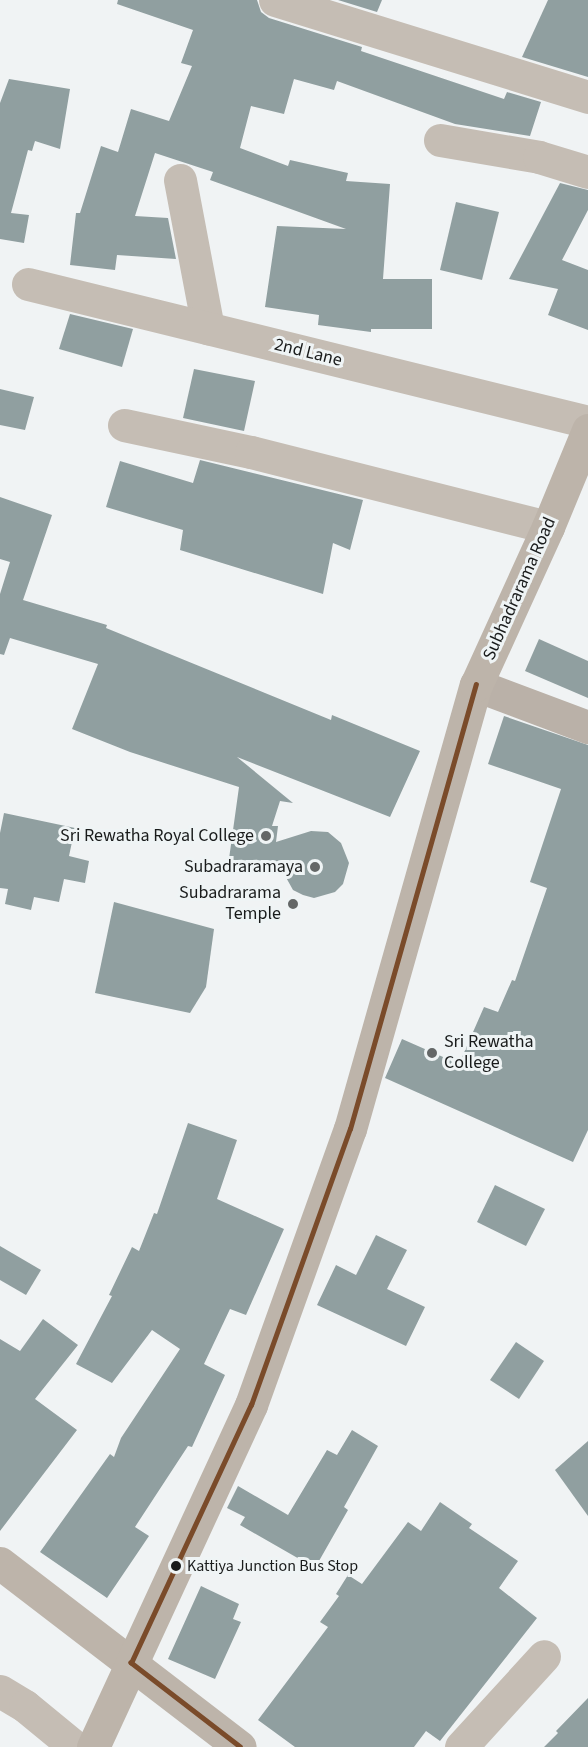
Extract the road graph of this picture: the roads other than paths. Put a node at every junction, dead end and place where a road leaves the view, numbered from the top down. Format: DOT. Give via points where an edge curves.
graph roads {
  1 [pos="275,0"];
  2 [pos="588,97"];
  3 [pos="440,140"];
  4 [pos="588,172"];
  5 [pos="180,180"];
  6 [pos="28,284"];
  7 [pos="208,328"];
  8 [pos="588,422"];
  9 [pos="124,425"];
  10 [pos="588,430"];
  11 [pos="579,481"];
  12 [pos="548,527"];
  13 [pos="476,685"];
  14 [pos="588,727"];
  15 [pos="0,1563"];
  16 [pos="544,1656"];
  17 [pos="130,1663"];
  18 [pos="0,1691"];
  19 [pos="75,1747"];
  20 [pos="93,1747"];
  21 [pos="240,1747"];
  22 [pos="462,1747"];
  1 -- 2 [label="street"];
  3 -- 4 [label="street" via="539,157"];
  5 -- 7 [label="street"];
  6 -- 7 [label="street, 2nd Lane"];
  7 -- 8 [label="street, 2nd Lane"];
  9 -- 12 [label="street" via="251,452"];
  10 -- 11 [label="main road, Subhadrarama Road"];
  11 -- 12 [label="main road, Subhadrarama Road"];
  12 -- 13 [label="main road, Subhadrarama Road"];
  13 -- 14 [label="street"];
  13 -- 17 [label="main road, Subhadrarama Road" via="350,1130 251,1405"];
  15 -- 17 [label="main road"];
  16 -- 22 [label="street"];
  17 -- 20 [label="main road, Subhadrarama Road"];
  17 -- 21 [label="main road"];
  18 -- 19 [label="street"];
}
